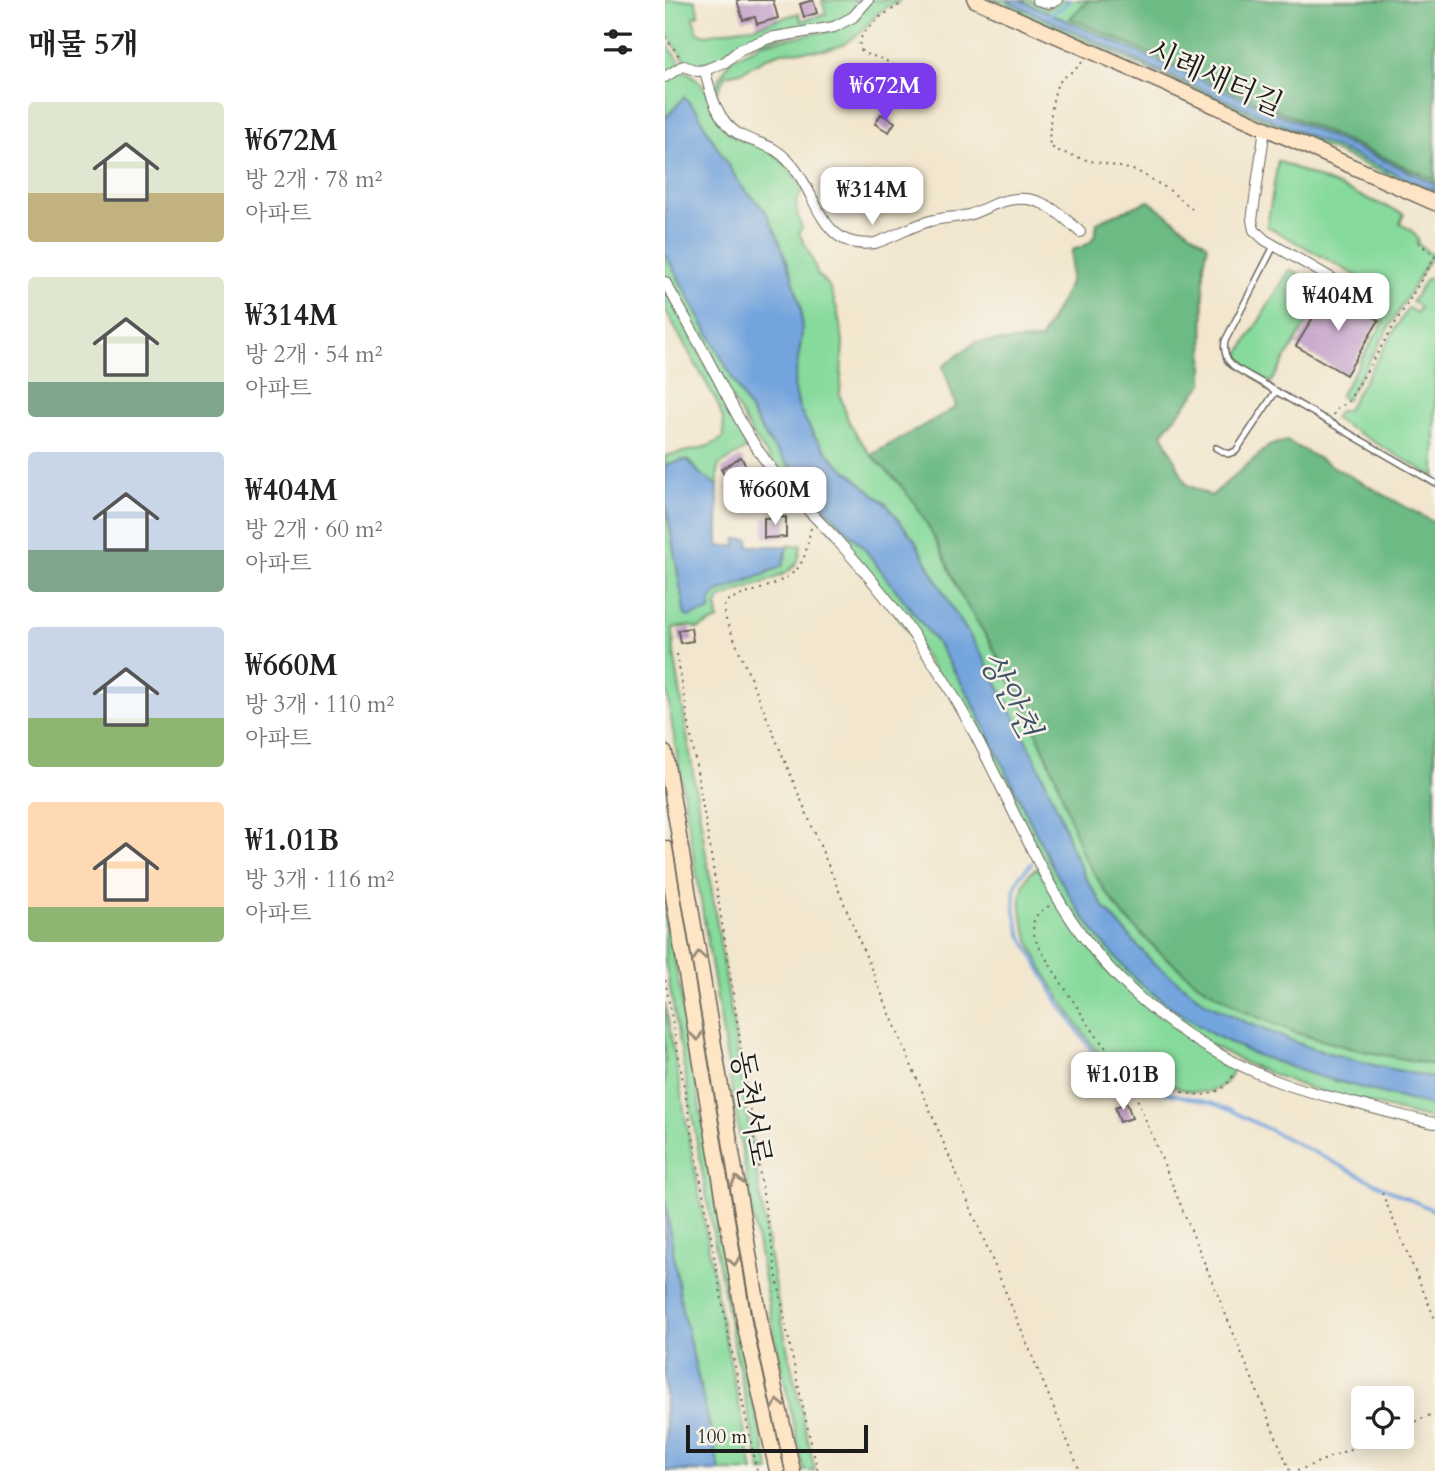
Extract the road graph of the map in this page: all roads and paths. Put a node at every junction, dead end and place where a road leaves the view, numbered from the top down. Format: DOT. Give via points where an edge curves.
graph roads {
  1 [pos="868,0"];
  2 [pos="904,0"];
  3 [pos="975,0"];
  4 [pos="1037,0"];
  5 [pos="1057,0"];
  6 [pos="665,37"];
  7 [pos="1089,50"];
  8 [pos="893,65"];
  9 [pos="679,68"];
  10 [pos="705,70"];
  11 [pos="665,77"];
  12 [pos="933,99"];
  13 [pos="876,106"];
  14 [pos="1265,128"];
  15 [pos="1435,203"];
  16 [pos="1192,209"];
  17 [pos="1080,232"];
  18 [pos="1418,242"];
  19 [pos="1274,246"];
  20 [pos="665,282"];
  21 [pos="1366,298"];
  22 [pos="1276,391"];
  23 [pos="1329,422"];
  24 [pos="1216,448"];
  25 [pos="1435,483"];
  26 [pos="814,516"];
  27 [pos="677,654"];
  28 [pos="665,752"];
  29 [pos="665,848"];
  30 [pos="1059,900"];
  31 [pos="665,980"];
  32 [pos="1240,1064"];
  33 [pos="1140,1074"];
  34 [pos="1435,1123"];
  35 [pos="1382,1194"];
  36 [pos="1435,1319"];
  37 [pos="1435,1413"];
  38 [pos="1414,1422"];
  39 [pos="1351,1449"];
  40 [pos="757,1471"];
  41 [pos="777,1471"];
  42 [pos="793,1471"];
  43 [pos="818,1471"];
  44 [pos="1080,1471"];
  45 [pos="1290,1471"];
  46 [pos="1297,1471"];
  1 -- 10 [label="street" via="841,24 769,38"];
  2 -- 8 [label="path" via="876,20 860,40 862,51"];
  3 -- 7 [label="main road, 시례새터길"];
  4 -- 5 [label="street"];
  6 -- 9 [label="path" via="683,61"];
  7 -- 14 [label="main road, 시례새터길"];
  7 -- 16 [label="path" via="1058,84 1050,145 1090,161 1137,171"];
  8 -- 12 [label="path" via="929,85"];
  8 -- 13 [label="path"];
  9 -- 10 [label="street"];
  9 -- 11 [label="street"];
  10 -- 17 [label="street" via="713,102 729,125 783,156 834,233 848,242 875,243 934,220 1022,198 1044,203"];
  14 -- 15 [label="main road, 시례새터길"];
  14 -- 19 [label="street" via="1252,224"];
  18 -- 23 [label="path" via="1435,257 1348,402 1336,409"];
  19 -- 21 [label="street"];
  19 -- 22 [label="lane" via="1224,350 1232,365"];
  20 -- 26 [label="street" via="755,445"];
  22 -- 23 [label="lane"];
  22 -- 24 [label="lane" via="1236,451 1228,454"];
  23 -- 25 [label="lane"];
  26 -- 30 [label="street" via="885,597 945,682"];
  26 -- 44 [label="path" via="796,570 775,583 730,598 724,606 725,617"];
  27 -- 43 [label="path" via="776,1275"];
  42 -- 28 [label="main road, 동천서로, one-way" via="761,1325"];
  29 -- 41 [label="main road, 동천서로, one-way" via="745,1327"];
  30 -- 32 [label="street" via="1104,962 1146,1004 1189,1037"];
  30 -- 33 [label="path" via="1033,922 1036,941 1103,1044"];
  31 -- 40 [label="path"];
  32 -- 33 [label="path" via="1226,1086 1203,1095 1174,1090"];
  32 -- 34 [label="street" via="1273,1080"];
  33 -- 45 [label="path" via="1133,1089"];
  35 -- 36 [label="path"];
  37 -- 38 [label="path"];
  39 -- 46 [label="path"];
}
